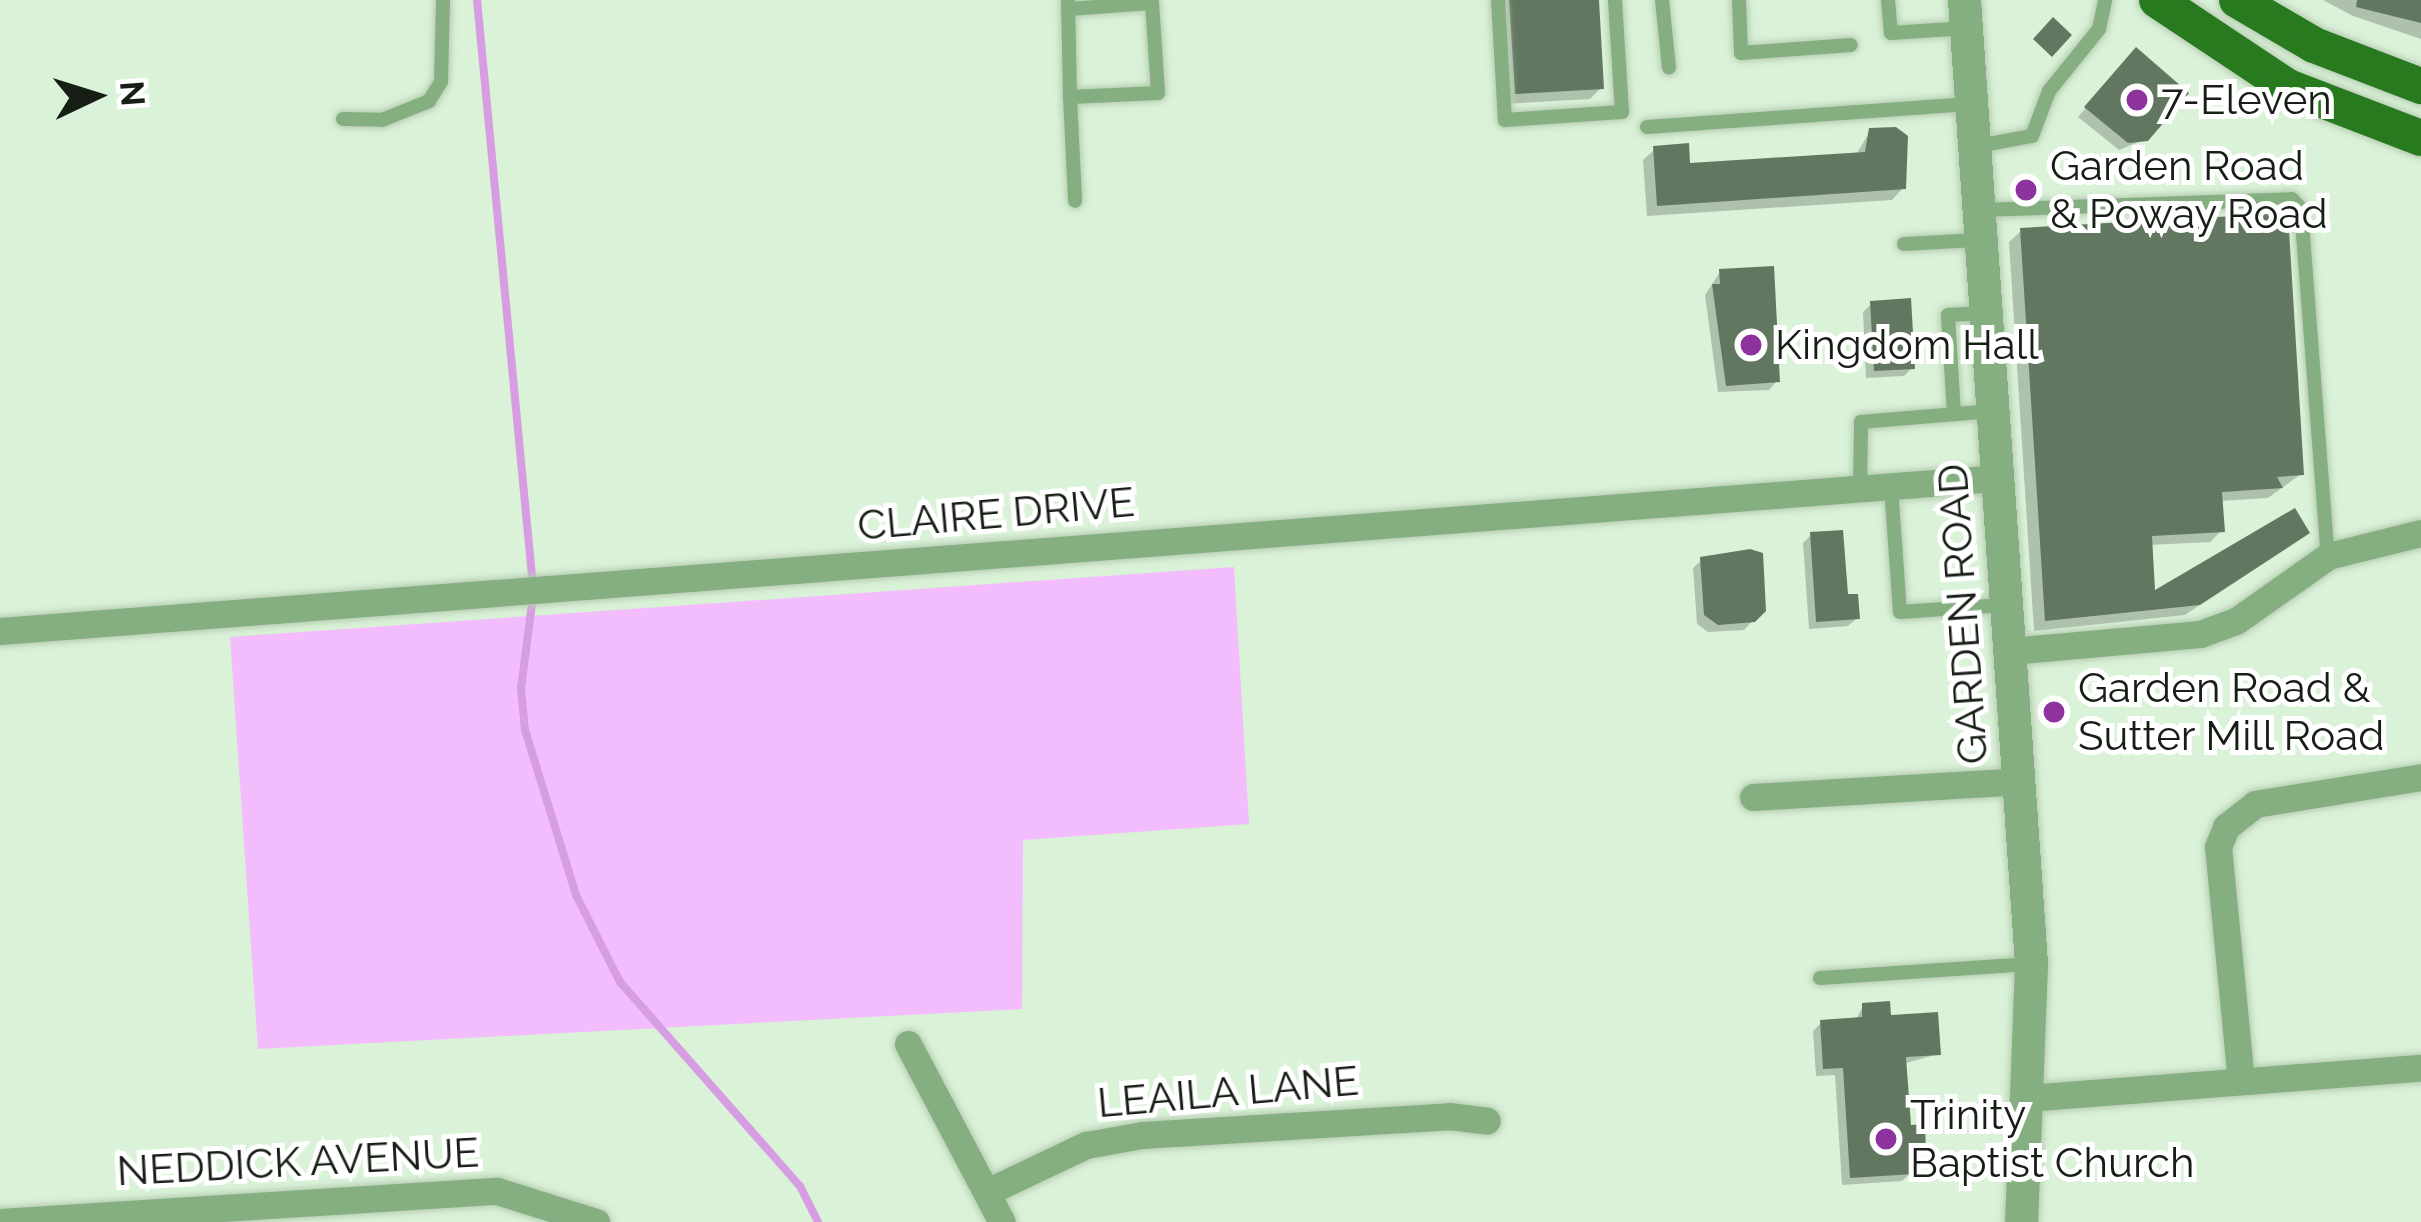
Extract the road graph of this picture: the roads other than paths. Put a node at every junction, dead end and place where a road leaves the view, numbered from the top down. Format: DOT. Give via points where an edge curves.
graph roads {
  1 [pos="443,0"];
  2 [pos="1498,0"];
  3 [pos="1615,0"];
  4 [pos="1662,0"];
  5 [pos="1738,0"];
  6 [pos="1888,0"];
  7 [pos="2105,0"];
  8 [pos="2157,0"];
  9 [pos="2237,0"];
  10 [pos="1068,5"];
  11 [pos="1965,14"];
  12 [pos="1851,45"];
  13 [pos="1669,68"];
  14 [pos="2421,86"];
  15 [pos="1070,97"];
  16 [pos="1974,104"];
  17 [pos="344,118"];
  18 [pos="1647,127"];
  19 [pos="2421,138"];
  20 [pos="1978,146"];
  21 [pos="1075,201"];
  22 [pos="1983,225"];
  23 [pos="1904,244"];
  24 [pos="1989,313"];
  25 [pos="1995,410"];
  26 [pos="1954,414"];
  27 [pos="2000,478"];
  28 [pos="1892,487"];
  29 [pos="1860,489"];
  30 [pos="2421,533"];
  31 [pos="2327,556"];
  32 [pos="2007,604"];
  33 [pos="0,632"];
  34 [pos="2010,651"];
  35 [pos="2421,777"];
  36 [pos="2019,781"];
  37 [pos="1753,797"];
  38 [pos="2031,964"];
  39 [pos="1820,978"];
  40 [pos="908,1044"];
  41 [pos="2421,1068"];
  42 [pos="2241,1081"];
  43 [pos="2027,1098"];
  44 [pos="1487,1121"];
  45 [pos="986,1192"];
  46 [pos="401,1209"];
  47 [pos="135,1218"];
  48 [pos="0,1222"];
  49 [pos="596,1222"];
  50 [pos="1002,1222"];
  51 [pos="2021,1222"];
  1 -- 17 [label="lane" via="441,82 429,101 382,120"];
  2 -- 3 [label="lane" via="1505,120 1622,112"];
  4 -- 13 [label="lane"];
  5 -- 12 [label="lane" via="1741,52"];
  6 -- 11 [label="lane" via="1891,33"];
  7 -- 20 [label="lane" via="2099,28 2049,91 2032,136"];
  8 -- 19 [label="main road" via="2288,87"];
  9 -- 14 [label="main road" via="2314,45"];
  10 -- 15 [label="lane"];
  10 -- 15 [label="lane" via="1152,3 1158,93"];
  11 -- 16 [label="street, GARDEN ROAD"];
  15 -- 21 [label="lane"];
  16 -- 18 [label="lane"];
  16 -- 20 [label="street, GARDEN ROAD"];
  20 -- 22 [label="street, GARDEN ROAD"];
  22 -- 23 [label="lane"];
  22 -- 24 [label="street, GARDEN ROAD"];
  22 -- 31 [label="lane" via="2292,199 2301,209"];
  24 -- 25 [label="street, GARDEN ROAD"];
  24 -- 26 [label="lane" via="1948,316"];
  25 -- 26 [label="lane"];
  25 -- 27 [label="street, GARDEN ROAD"];
  26 -- 29 [label="lane" via="1861,422"];
  27 -- 28 [label="street, CLAIRE DRIVE"];
  27 -- 32 [label="street, GARDEN ROAD"];
  28 -- 29 [label="street, CLAIRE DRIVE"];
  28 -- 32 [label="lane" via="1900,612"];
  29 -- 33 [label="street, CLAIRE DRIVE"];
  30 -- 31 [label="street"];
  31 -- 34 [label="street" via="2236,621 2200,634"];
  32 -- 34 [label="street, GARDEN ROAD"];
  34 -- 36 [label="street, GARDEN ROAD"];
  35 -- 42 [label="street" via="2255,804 2226,827 2218,848"];
  36 -- 37 [label="street"];
  36 -- 38 [label="street, GARDEN ROAD"];
  38 -- 39 [label="lane"];
  38 -- 43 [label="street, GARDEN ROAD"];
  40 -- 45 [label="street"];
  41 -- 42 [label="street"];
  42 -- 43 [label="street"];
  43 -- 51 [label="street, GARDEN ROAD"];
  44 -- 45 [label="street, LEAILA LANE" via="1449,1116 1142,1135 1086,1144"];
  45 -- 50 [label="street"];
  46 -- 47 [label="street, NEDDICK AVENUE"];
  46 -- 49 [label="street, NEDDICK AVENUE" via="525,1195"];
  47 -- 48 [label="street, NEDDICK AVENUE"];
}
